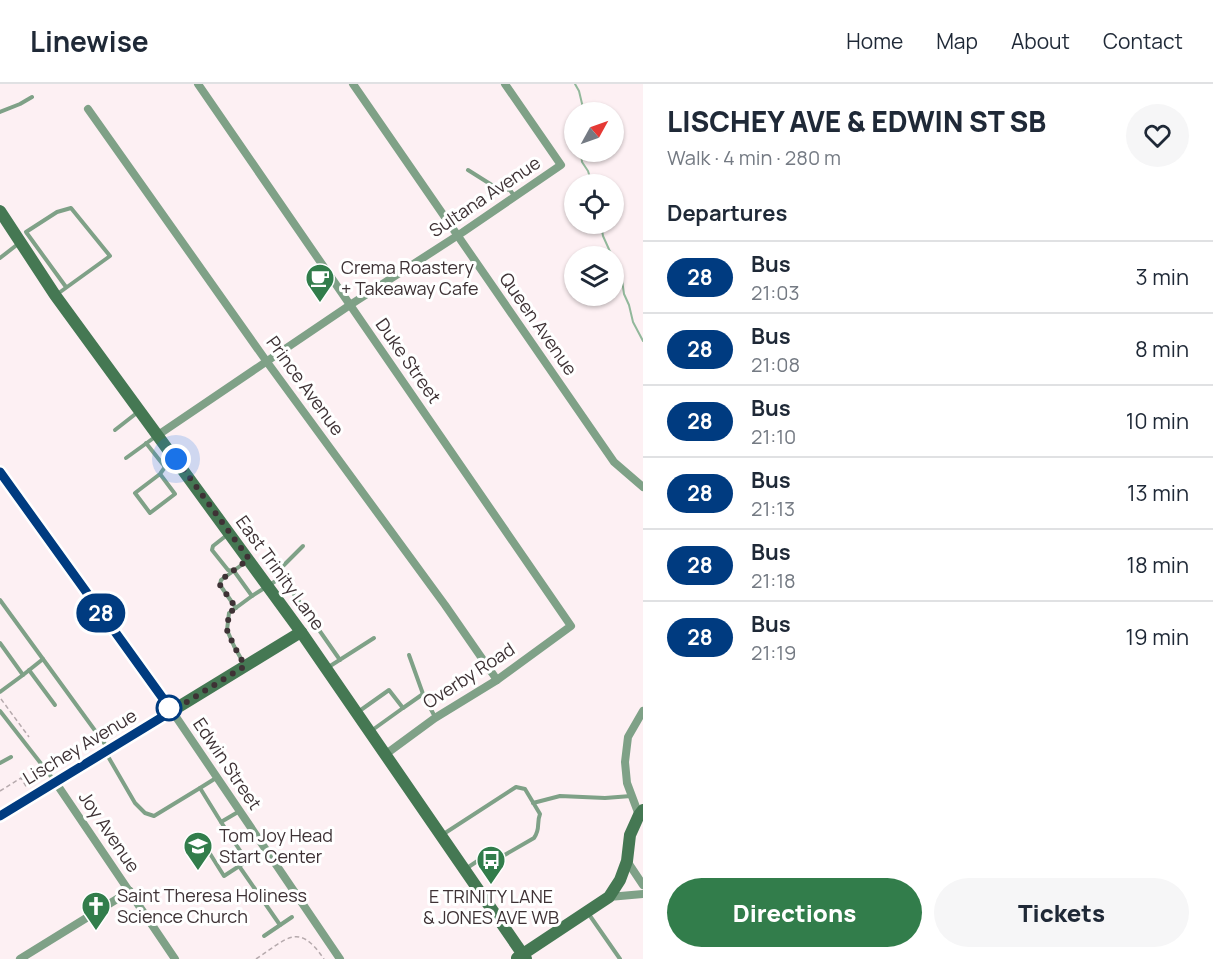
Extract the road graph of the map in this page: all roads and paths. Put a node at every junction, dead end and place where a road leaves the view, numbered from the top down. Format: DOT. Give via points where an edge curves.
graph roads {
  1 [pos="198,84"];
  2 [pos="353,84"];
  3 [pos="505,84"];
  4 [pos="32,97"];
  5 [pos="88,109"];
  6 [pos="0,112"];
  7 [pos="468,170"];
  8 [pos="515,197"];
  9 [pos="1,215"];
  10 [pos="457,236"];
  11 [pos="21,242"];
  12 [pos="0,258"];
  13 [pos="61,291"];
  14 [pos="350,305"];
  15 [pos="267,362"];
  16 [pos="139,411"];
  17 [pos="115,430"];
  18 [pos="158,435"];
  19 [pos="146,443"];
  20 [pos="126,458"];
  21 [pos="176,459"];
  22 [pos="165,467"];
  23 [pos="0,472"];
  24 [pos="160,474"];
  25 [pos="643,486"];
  26 [pos="230,533"];
  27 [pos="303,546"];
  28 [pos="249,559"];
  29 [pos="234,571"];
  30 [pos="282,577"];
  31 [pos="268,585"];
  32 [pos="252,596"];
  33 [pos="0,600"];
  34 [pos="236,608"];
  35 [pos="571,626"];
  36 [pos="301,632"];
  37 [pos="374,638"];
  38 [pos="0,643"];
  39 [pos="409,655"];
  40 [pos="43,659"];
  41 [pos="340,660"];
  42 [pos="245,666"];
  43 [pos="327,669"];
  44 [pos="29,670"];
  45 [pos="23,675"];
  46 [pos="496,680"];
  47 [pos="0,692"];
  48 [pos="423,694"];
  49 [pos="55,705"];
  50 [pos="403,708"];
  51 [pos="0,711"];
  52 [pos="172,711"];
  53 [pos="643,711"];
  54 [pos="357,713"];
  55 [pos="435,718"];
  56 [pos="370,731"];
  57 [pos="107,751"];
  58 [pos="386,754"];
  59 [pos="10,756"];
  60 [pos="0,763"];
  61 [pos="216,777"];
  62 [pos="56,783"];
  63 [pos="200,788"];
  64 [pos="28,789"];
  65 [pos="0,791"];
  66 [pos="632,796"];
  67 [pos="534,803"];
  68 [pos="239,811"];
  69 [pos="641,813"];
  70 [pos="0,816"];
  71 [pos="221,822"];
  72 [pos="441,835"];
  73 [pos="207,849"];
  74 [pos="627,861"];
  75 [pos="239,866"];
  76 [pos="464,870"];
  77 [pos="643,885"];
  78 [pos="130,891"];
  79 [pos="643,894"];
  80 [pos="609,897"];
  81 [pos="587,912"];
  82 [pos="292,917"];
  83 [pos="280,925"];
  84 [pos="264,936"];
  85 [pos="521,958"];
  86 [pos="20,959"];
  87 [pos="175,959"];
  88 [pos="256,959"];
  89 [pos="324,959"];
  90 [pos="340,959"];
  91 [pos="620,959"];
  1 -- 14 [label="street, Duke Street"];
  2 -- 10 [label="street, Queen Avenue"];
  3 -- 8 [label="street, Sultana Avenue" via="561,165"];
  4 -- 6 [label="lane"];
  5 -- 15 [label="street, Prince Avenue"];
  7 -- 8 [label="lane" via="495,187 510,190"];
  8 -- 10 [label="street, Sultana Avenue"];
  9 -- 11 [label="main road, East Trinity Lane"];
  10 -- 14 [label="street, Sultana Avenue"];
  10 -- 25 [label="street, Queen Avenue" via="614,462"];
  11 -- 12 [label="lane"];
  11 -- 13 [label="main road, East Trinity Lane"];
  13 -- 13 [label="lane" via="110,255 71,208 57,212 26,232"];
  13 -- 16 [label="main road, East Trinity Lane"];
  14 -- 15 [label="street, Sultana Avenue"];
  14 -- 35 [label="street, Duke Street"];
  15 -- 18 [label="street, Sultana Avenue"];
  15 -- 46 [label="street, Prince Avenue"];
  16 -- 17 [label="lane"];
  16 -- 18 [label="main road, East Trinity Lane"];
  18 -- 19 [label="lane"];
  18 -- 21 [label="main road, East Trinity Lane"];
  19 -- 20 [label="lane"];
  19 -- 22 [label="lane"];
  21 -- 22 [label="lane"];
  21 -- 26 [label="main road, East Trinity Lane"];
  22 -- 24 [label="lane"];
  23 -- 52 [label="street, Edwin Street"];
  24 -- 24 [label="lane" via="135,493 150,513 176,494"];
  26 -- 28 [label="main road, East Trinity Lane"];
  26 -- 29 [label="lane" via="212,550 228,570"];
  27 -- 30 [label="lane" via="282,567"];
  28 -- 29 [label="lane"];
  28 -- 31 [label="main road, East Trinity Lane"];
  29 -- 32 [label="lane"];
  29 -- 34 [label="lane" via="220,585"];
  30 -- 31 [label="lane"];
  30 -- 41 [label="lane"];
  31 -- 32 [label="lane"];
  31 -- 36 [label="main road, East Trinity Lane"];
  32 -- 34 [label="lane"];
  33 -- 40 [label="lane"];
  34 -- 42 [label="lane" via="229,613 227,630"];
  35 -- 46 [label="street, Overby Road"];
  36 -- 42 [label="main road, Lischey Avenue"];
  36 -- 43 [label="main road, East Trinity Lane"];
  37 -- 41 [label="lane"];
  38 -- 45 [label="lane"];
  39 -- 48 [label="lane"];
  40 -- 44 [label="lane"];
  40 -- 57 [label="lane"];
  41 -- 43 [label="lane"];
  42 -- 52 [label="main road, Lischey Avenue"];
  43 -- 54 [label="main road, East Trinity Lane"];
  44 -- 45 [label="lane"];
  44 -- 49 [label="lane"];
  45 -- 47 [label="lane"];
  46 -- 55 [label="street, Overby Road"];
  48 -- 50 [label="lane"];
  48 -- 55 [label="lane"];
  50 -- 54 [label="lane" via="389,690"];
  50 -- 56 [label="lane"];
  51 -- 62 [label="lane"];
  52 -- 57 [label="main road, Lischey Avenue"];
  52 -- 61 [label="street, Edwin Street"];
  53 -- 66 [label="street" via="628,737 625,762"];
  54 -- 56 [label="main road, East Trinity Lane"];
  55 -- 58 [label="street, Overby Road"];
  56 -- 58 [label="main road, East Trinity Lane"];
  57 -- 62 [label="main road, Lischey Avenue"];
  57 -- 63 [label="lane" via="135,803 145,813 154,816"];
  58 -- 72 [label="main road, East Trinity Lane"];
  59 -- 60 [label="lane"];
  61 -- 63 [label="lane"];
  61 -- 68 [label="street, Edwin Street"];
  62 -- 70 [label="main road, Lischey Avenue"];
  62 -- 78 [label="street, Joy Avenue"];
  63 -- 71 [label="lane"];
  64 -- 65 [label="path" via="21,778"];
  66 -- 67 [label="lane" via="560,796"];
  66 -- 69 [label="street"];
  67 -- 72 [label="lane" via="525,789 516,787"];
  67 -- 76 [label="lane" via="540,813 539,831 534,838 489,864 479,860"];
  68 -- 71 [label="lane"];
  68 -- 90 [label="street, Edwin Street"];
  69 -- 74 [label="main road" via="630,836"];
  71 -- 75 [label="lane" via="247,861"];
  72 -- 76 [label="main road, East Trinity Lane"];
  73 -- 75 [label="lane" via="224,876"];
  74 -- 77 [label="street"];
  74 -- 80 [label="main road"];
  75 -- 83 [label="lane"];
  76 -- 85 [label="main road, East Trinity Lane"];
  78 -- 86 [label="street"];
  78 -- 87 [label="street, Joy Avenue"];
  79 -- 80 [label="street"];
  80 -- 81 [label="main road"];
  81 -- 85 [label="main road"];
  81 -- 91 [label="lane"];
  82 -- 83 [label="lane"];
  83 -- 84 [label="lane"];
  88 -- 89 [label="path" via="297,936 307,938"];
}
